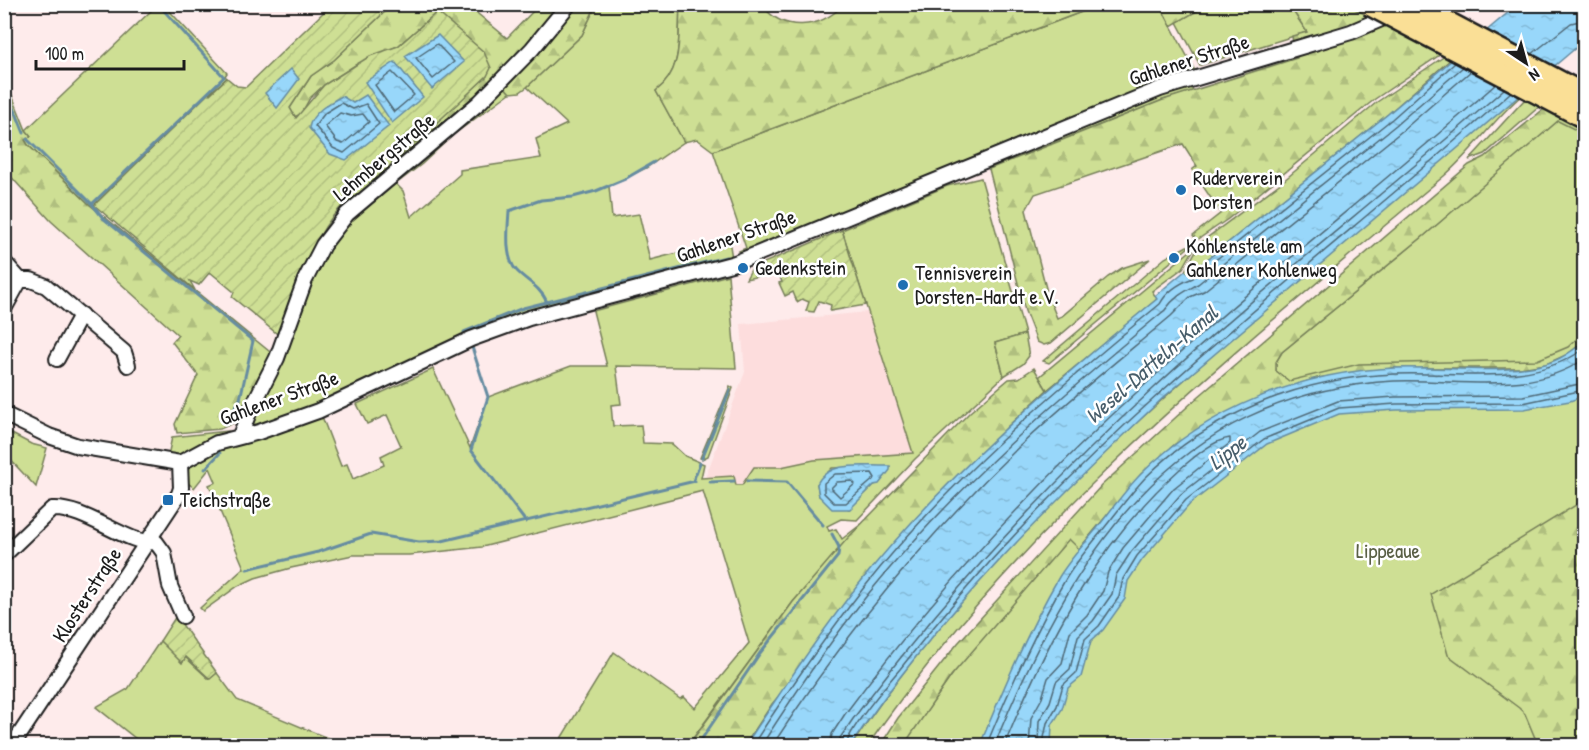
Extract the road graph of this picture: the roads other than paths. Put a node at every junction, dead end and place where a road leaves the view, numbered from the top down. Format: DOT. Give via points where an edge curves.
graph roads {
  1 [pos="569,4"];
  2 [pos="1369,4"];
  3 [pos="1412,4"];
  4 [pos="1417,4"];
  5 [pos="1584,95"];
  6 [pos="1584,117"];
  7 [pos="4,262"];
  8 [pos="20,280"];
  9 [pos="4,309"];
  10 [pos="81,315"];
  11 [pos="57,359"];
  12 [pos="128,365"];
  13 [pos="4,414"];
  14 [pos="240,436"];
  15 [pos="180,463"];
  16 [pos="146,543"];
  17 [pos="4,555"];
  18 [pos="183,616"];
  19 [pos="12,746"];
  1 -- 14 [label="street, Lehmbergstraße" via="501,82 347,214 323,244 277,358"];
  2 -- 6 [label="highway, bridge"];
  3 -- 5 [label="highway, bridge"];
  4 -- 14 [label="street, Gahlener Straße" via="1351,32 1160,89 735,263 529,318 471,339 318,411"];
  7 -- 8 [label="street"];
  8 -- 9 [label="street"];
  8 -- 10 [label="street" via="39,282"];
  10 -- 11 [label="street"];
  10 -- 12 [label="street" via="124,352"];
  13 -- 15 [label="street" via="78,446"];
  14 -- 15 [label="street, Gahlener Straße" via="217,443"];
  15 -- 16 [label="street, Klosterstraße" via="179,494"];
  16 -- 17 [label="street" via="101,522 52,508"];
  16 -- 18 [label="street" via="156,542 164,553 170,586"];
  16 -- 19 [label="street, Klosterstraße"];
}
